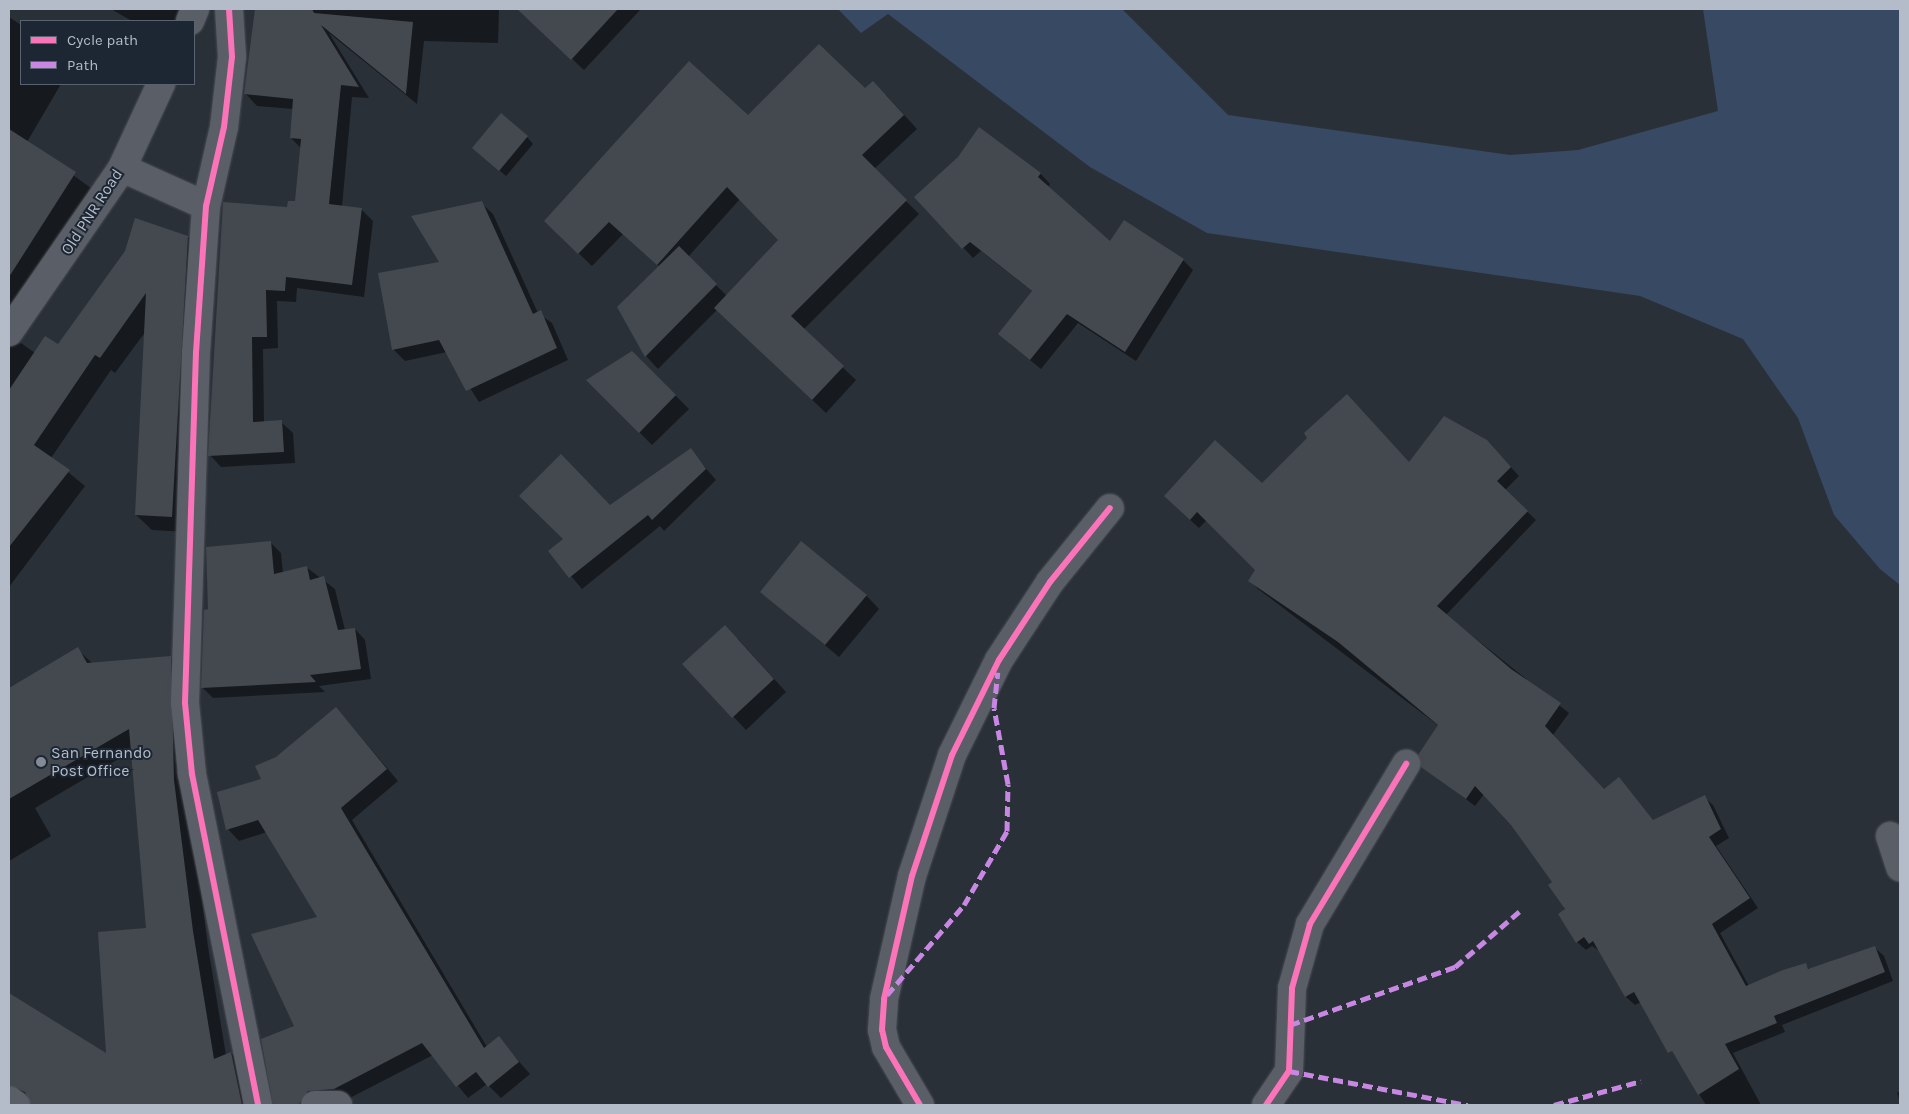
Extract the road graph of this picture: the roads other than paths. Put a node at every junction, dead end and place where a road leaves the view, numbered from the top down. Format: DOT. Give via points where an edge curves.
graph roads {
  1 [pos="229,9"];
  2 [pos="161,85"];
  3 [pos="122,168"];
  4 [pos="206,206"];
  5 [pos="9,332"];
  6 [pos="1110,508"];
  7 [pos="1406,764"];
  8 [pos="1890,836"];
  9 [pos="1900,867"];
  10 [pos="9,1100"];
  11 [pos="16,1105"];
  12 [pos="258,1105"];
  13 [pos="315,1105"];
  14 [pos="338,1105"];
  15 [pos="920,1105"];
  16 [pos="1266,1105"];
  1 -- 4 [label="street" via="232,57 224,127"];
  2 -- 3 [label="street, Old PNR Road"];
  3 -- 4 [label="street"];
  3 -- 5 [label="street, Old PNR Road"];
  4 -- 12 [label="street" via="196,352 185,703 192,774"];
  6 -- 15 [label="street" via="1050,582 998,660 952,755 912,876 884,999 882,1030 886,1047"];
  7 -- 16 [label="street" via="1310,924 1292,988 1289,1071"];
  8 -- 9 [label="street"];
  10 -- 11 [label="street"];
  13 -- 14 [label="street"];
}
